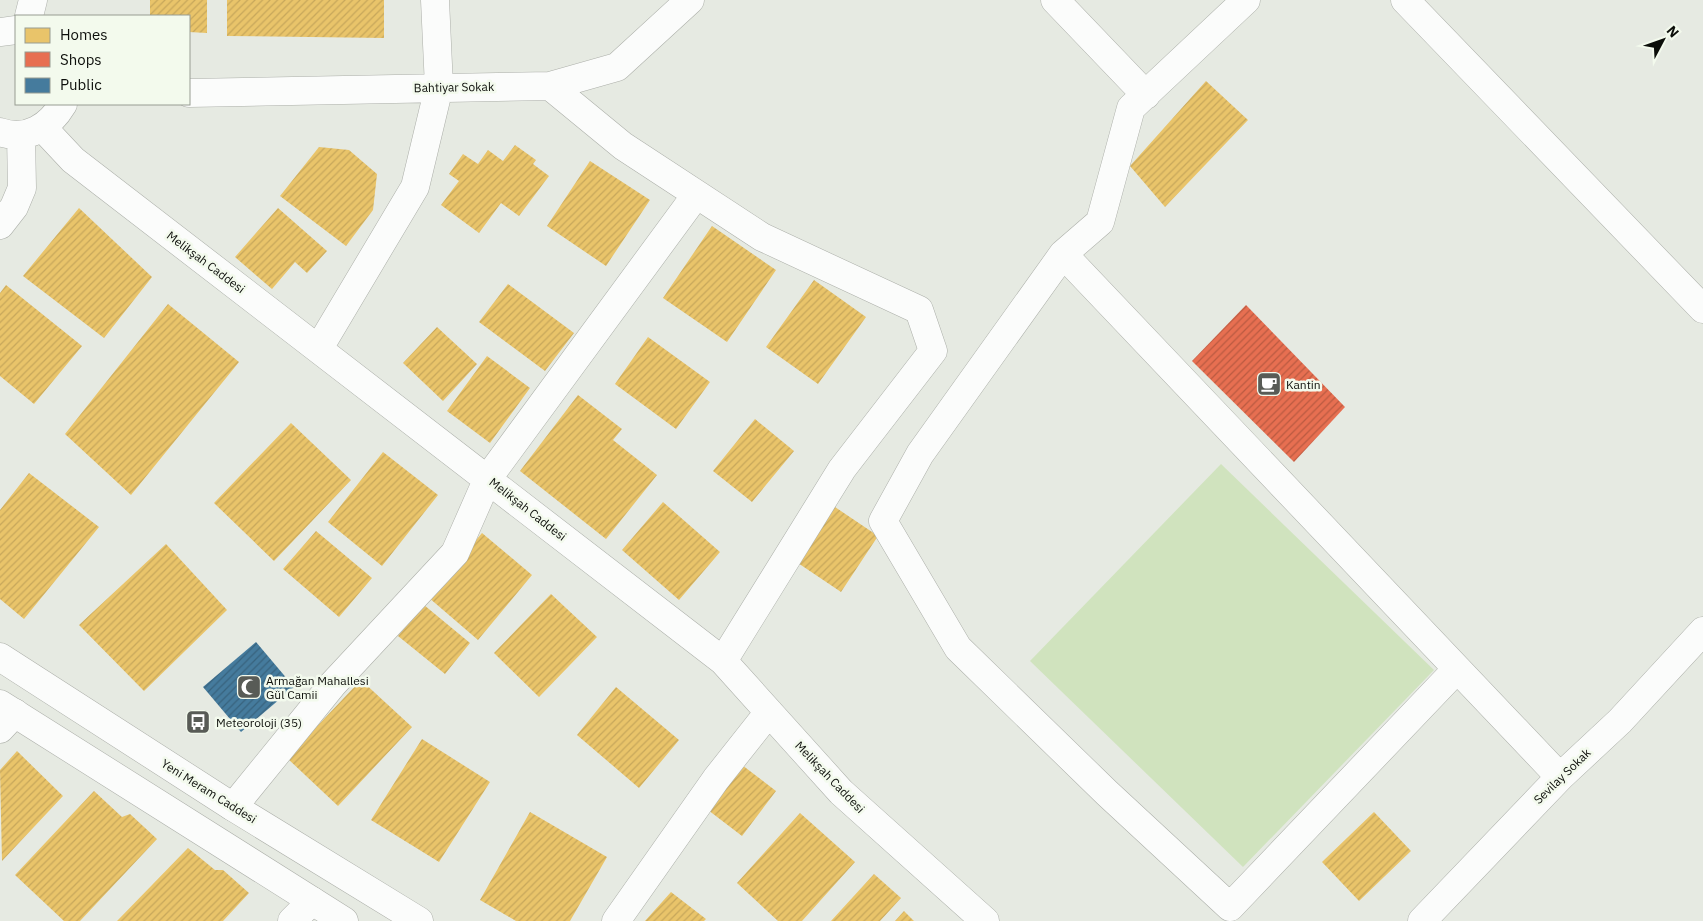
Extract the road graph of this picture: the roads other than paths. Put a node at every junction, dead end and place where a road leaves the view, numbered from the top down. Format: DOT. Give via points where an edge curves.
graph roads {
  1 [pos="33,0"];
  2 [pos="435,0"];
  3 [pos="690,0"];
  4 [pos="1055,0"];
  5 [pos="1246,0"];
  6 [pos="1405,0"];
  7 [pos="29,15"];
  8 [pos="15,30"];
  9 [pos="0,32"];
  10 [pos="550,86"];
  11 [pos="439,87"];
  12 [pos="190,93"];
  13 [pos="1146,95"];
  14 [pos="62,105"];
  15 [pos="21,132"];
  16 [pos="696,194"];
  17 [pos="0,225"];
  18 [pos="1063,254"];
  19 [pos="1703,309"];
  20 [pos="319,348"];
  21 [pos="488,478"];
  22 [pos="1703,631"];
  23 [pos="0,658"];
  24 [pos="723,661"];
  25 [pos="1457,669"];
  26 [pos="769,712"];
  27 [pos="5,715"];
  28 [pos="1560,776"];
  29 [pos="233,807"];
  30 [pos="312,902"];
  31 [pos="292,921"];
  32 [pos="344,921"];
  33 [pos="419,921"];
  34 [pos="616,921"];
  35 [pos="984,921"];
  36 [pos="1422,921"];
  1 -- 7 [label="street"];
  2 -- 11 [label="street"];
  3 -- 10 [label="street, Bahtiyar Sokak" via="617,67"];
  4 -- 13 [label="street"];
  5 -- 13 [label="street"];
  6 -- 19 [label="street"];
  8 -- 9 [label="street"];
  10 -- 11 [label="street, Bahtiyar Sokak"];
  10 -- 16 [label="street" via="623,146"];
  11 -- 12 [label="street, Bahtiyar Sokak"];
  11 -- 20 [label="street" via="415,186"];
  13 -- 18 [label="street" via="1131,108 1100,222"];
  14 -- 15 [label="street" via="56,116"];
  15 -- 17 [label="street" via="22,188 14,207"];
  15 -- 20 [label="street, Melikşah Caddesi" via="73,160"];
  16 -- 21 [label="street"];
  16 -- 24 [label="street" via="762,237 919,310 933,351 842,469"];
  18 -- 25 [label="street"];
  18 -- 25 [label="street" via="920,454 883,521 958,648 1230,907"];
  20 -- 21 [label="street, Melikşah Caddesi"];
  21 -- 24 [label="street, Melikşah Caddesi"];
  21 -- 29 [label="street" via="456,553 333,684"];
  22 -- 28 [label="street, Sevilay Sokak" via="1620,721"];
  23 -- 29 [label="street, Yeni Meram Caddesi"];
  24 -- 26 [label="street, Melikşah Caddesi"];
  25 -- 28 [label="street"];
  26 -- 34 [label="street" via="716,779"];
  26 -- 35 [label="street, Melikşah Caddesi" via="841,792"];
  27 -- 30 [label="street"];
  28 -- 36 [label="street, Sevilay Sokak"];
  29 -- 33 [label="street, Yeni Meram Caddesi"];
  30 -- 31 [label="street"];
  30 -- 32 [label="street"];
}
